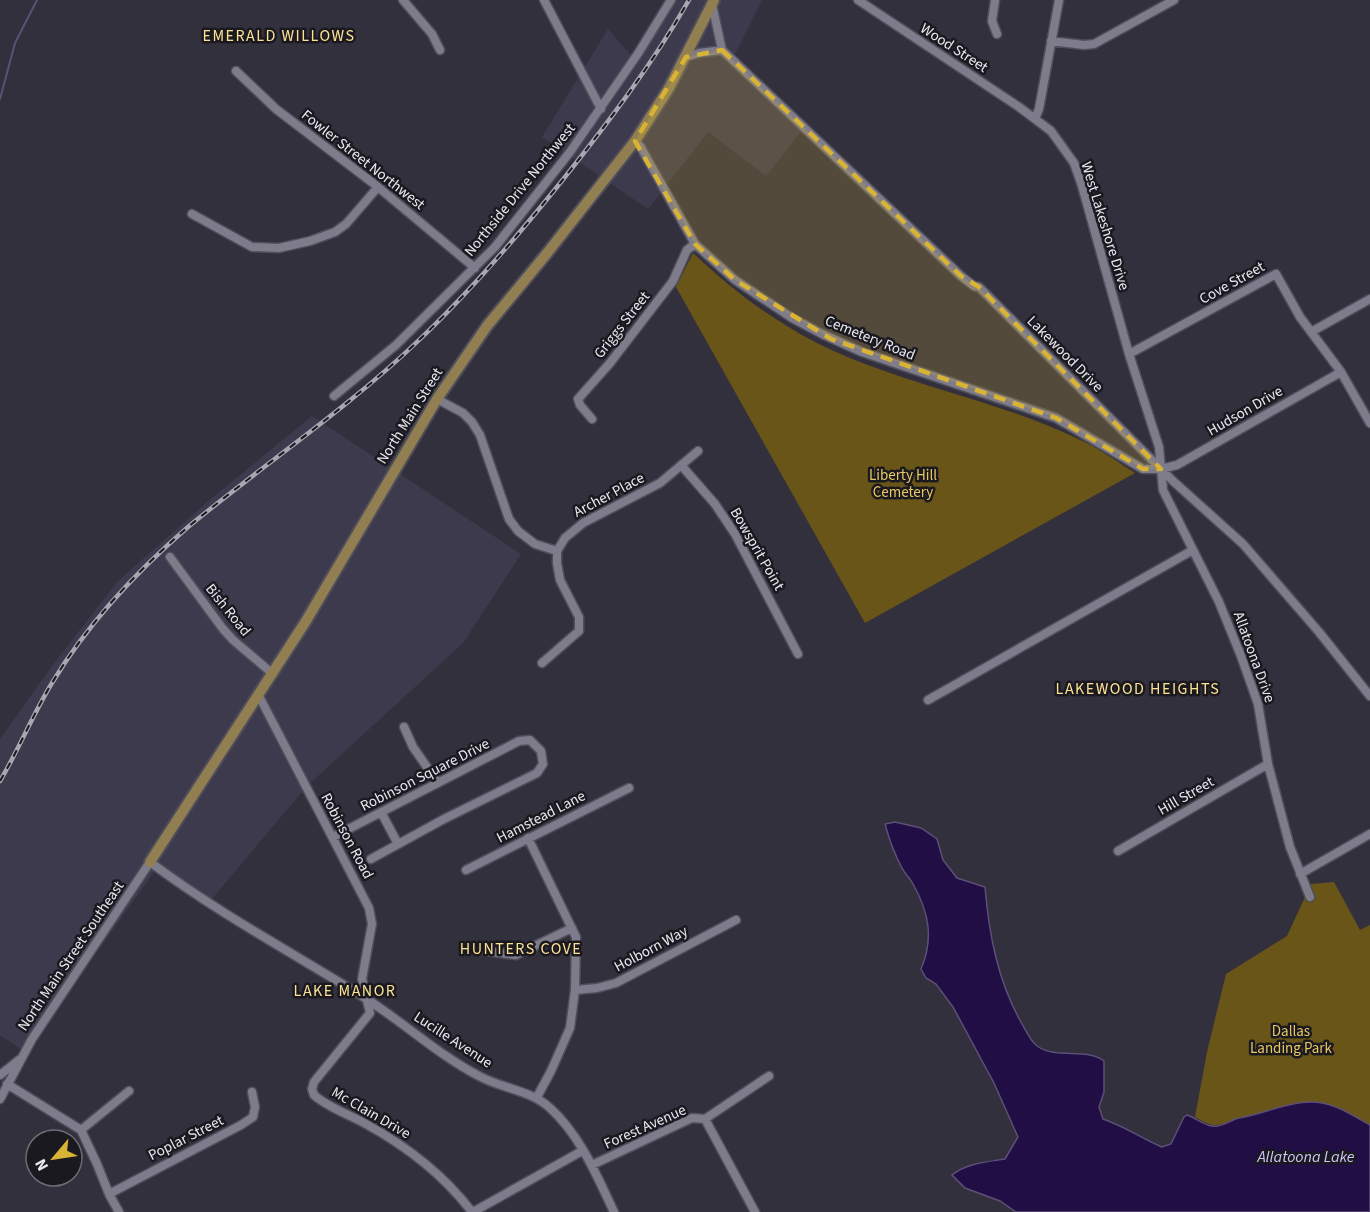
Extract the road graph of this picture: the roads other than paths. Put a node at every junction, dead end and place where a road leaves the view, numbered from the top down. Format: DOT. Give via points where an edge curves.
graph roads {
  1 [pos="404,0"];
  2 [pos="544,0"];
  3 [pos="671,0"];
  4 [pos="858,0"];
  5 [pos="995,0"];
  6 [pos="1059,0"];
  7 [pos="1174,0"];
  8 [pos="713,2"];
  9 [pos="997,34"];
  10 [pos="1051,41"];
  11 [pos="440,50"];
  12 [pos="722,50"];
  13 [pos="686,57"];
  14 [pos="236,71"];
  15 [pos="601,109"];
  16 [pos="1035,119"];
  17 [pos="635,141"];
  18 [pos="378,187"];
  19 [pos="192,214"];
  20 [pos="695,244"];
  21 [pos="475,268"];
  22 [pos="1370,299"];
  23 [pos="1311,332"];
  24 [pos="1129,354"];
  25 [pos="1341,372"];
  26 [pos="334,396"];
  27 [pos="437,399"];
  28 [pos="592,419"];
  29 [pos="1370,423"];
  30 [pos="698,451"];
  31 [pos="681,465"];
  32 [pos="1161,469"];
  33 [pos="1193,550"];
  34 [pos="557,551"];
  35 [pos="170,557"];
  36 [pos="798,654"];
  37 [pos="542,663"];
  38 [pos="273,674"];
  39 [pos="259,696"];
  40 [pos="1370,696"];
  41 [pos="928,700"];
  42 [pos="404,727"];
  43 [pos="1268,764"];
  44 [pos="438,783"];
  45 [pos="628,788"];
  46 [pos="381,812"];
  47 [pos="1370,834"];
  48 [pos="333,837"];
  49 [pos="528,838"];
  50 [pos="398,844"];
  51 [pos="1118,851"];
  52 [pos="371,859"];
  53 [pos="150,862"];
  54 [pos="466,870"];
  55 [pos="1300,874"];
  56 [pos="1310,897"];
  57 [pos="736,920"];
  58 [pos="572,928"];
  59 [pos="485,951"];
  60 [pos="575,990"];
  61 [pos="365,998"];
  62 [pos="19,1060"];
  63 [pos="2,1070"];
  64 [pos="770,1076"];
  65 [pos="7,1084"];
  66 [pos="129,1091"];
  67 [pos="252,1092"];
  68 [pos="537,1097"];
  69 [pos="0,1100"];
  70 [pos="705,1119"];
  71 [pos="78,1128"];
  72 [pos="83,1128"];
  73 [pos="84,1136"];
  74 [pos="582,1151"];
  75 [pos="592,1165"];
  76 [pos="109,1194"];
  77 [pos="119,1212"];
  78 [pos="473,1212"];
  79 [pos="614,1212"];
  80 [pos="755,1212"];
  1 -- 11 [label="street"];
  2 -- 15 [label="street"];
  3 -- 15 [label="street, Northside Drive Northwest"];
  4 -- 16 [label="street, Wood Street"];
  5 -- 9 [label="street" via="992,21"];
  6 -- 10 [label="street"];
  7 -- 10 [label="street" via="1094,44"];
  8 -- 12 [label="street"];
  8 -- 13 [label="main road, North Main Street"];
  10 -- 16 [label="street"];
  12 -- 13 [label="street"];
  12 -- 32 [label="street, Lakewood Drive" via="961,276 999,306"];
  13 -- 17 [label="main road, North Main Street"];
  14 -- 18 [label="street, Fowler Street Northwest" via="276,109"];
  15 -- 21 [label="street, Northside Drive Northwest"];
  16 -- 24 [label="street, West Lakeshore Drive" via="1051,131 1074,163"];
  17 -- 20 [label="street, Cemetery Road"];
  17 -- 27 [label="main road, North Main Street" via="487,326"];
  18 -- 19 [label="street" via="335,232 279,248 252,247"];
  18 -- 21 [label="street, Fowler Street Northwest"];
  20 -- 28 [label="street, Griggs Street" via="687,250 673,282 578,399"];
  20 -- 32 [label="street, Cemetery Road" via="735,280 822,334 902,367 1056,418 1143,469"];
  21 -- 26 [label="street, Northside Drive Northwest" via="396,345"];
  22 -- 23 [label="street"];
  23 -- 24 [label="street, Cove Street" via="1276,274"];
  23 -- 25 [label="street, Cove Street"];
  24 -- 32 [label="street, West Lakeshore Drive" via="1160,447"];
  25 -- 29 [label="street, Cove Street"];
  25 -- 32 [label="street, Hudson Drive" via="1177,465"];
  27 -- 34 [label="street" via="463,413 480,435 509,519 518,531 536,544"];
  27 -- 38 [label="main road, North Main Street"];
  30 -- 31 [label="street, Archer Place"];
  31 -- 34 [label="street, Archer Place" via="660,483 574,528"];
  31 -- 36 [label="street, Bowsprit Point" via="735,534"];
  32 -- 33 [label="street, Allatoona Drive" via="1163,490"];
  32 -- 40 [label="street, Lakewood Drive" via="1243,544"];
  33 -- 41 [label="street"];
  33 -- 43 [label="street, Allatoona Drive" via="1219,602 1258,704"];
  34 -- 37 [label="street" via="560,580 579,617 579,631"];
  35 -- 38 [label="street, Bish Road" via="223,629"];
  38 -- 39 [label="main road, North Main Street"];
  39 -- 48 [label="street, Robinson Road"];
  39 -- 53 [label="main road, North Main Street"];
  42 -- 44 [label="street"];
  43 -- 51 [label="street, Hill Street"];
  43 -- 55 [label="street, Allatoona Drive"];
  44 -- 46 [label="street, Robinson Square Drive"];
  44 -- 50 [label="street, Robinson Square Drive" via="519,741 530,740 541,751 543,764 537,773"];
  45 -- 49 [label="street, Hamstead Lane"];
  46 -- 48 [label="street, Robinson Square Drive"];
  46 -- 50 [label="street"];
  47 -- 55 [label="street"];
  48 -- 61 [label="street, Robinson Road" via="369,908 372,924 362,979"];
  49 -- 54 [label="street, Hamstead Lane"];
  49 -- 58 [label="street"];
  50 -- 52 [label="street"];
  53 -- 61 [label="street, Lucille Avenue" via="249,930"];
  53 -- 62 [label="street, North Main Street Southeast"];
  55 -- 56 [label="street, Allatoona Drive"];
  57 -- 60 [label="street, Holborn Way" via="616,983"];
  58 -- 59 [label="street" via="516,955"];
  58 -- 60 [label="street" via="576,938"];
  60 -- 68 [label="street" via="570,1028"];
  61 -- 68 [label="street, Lucille Avenue" via="482,1078"];
  61 -- 78 [label="street, Mc Clain Drive" via="370,1013 314,1082 314,1096 429,1164"];
  62 -- 63 [label="street"];
  62 -- 65 [label="street, North Main Street Southeast"];
  64 -- 70 [label="street, Forest Avenue"];
  65 -- 69 [label="street, North Main Street Southeast"];
  65 -- 71 [label="street"];
  66 -- 72 [label="street"];
  67 -- 76 [label="street, Poplar Street" via="253,1117"];
  68 -- 74 [label="street, Lucille Avenue" via="567,1126"];
  70 -- 75 [label="street, Forest Avenue" via="692,1118"];
  70 -- 80 [label="street"];
  73 -- 76 [label="street"];
  74 -- 75 [label="street, Lucille Avenue"];
  74 -- 78 [label="street"];
  75 -- 79 [label="street, Lucille Avenue"];
  76 -- 77 [label="street"];
}
